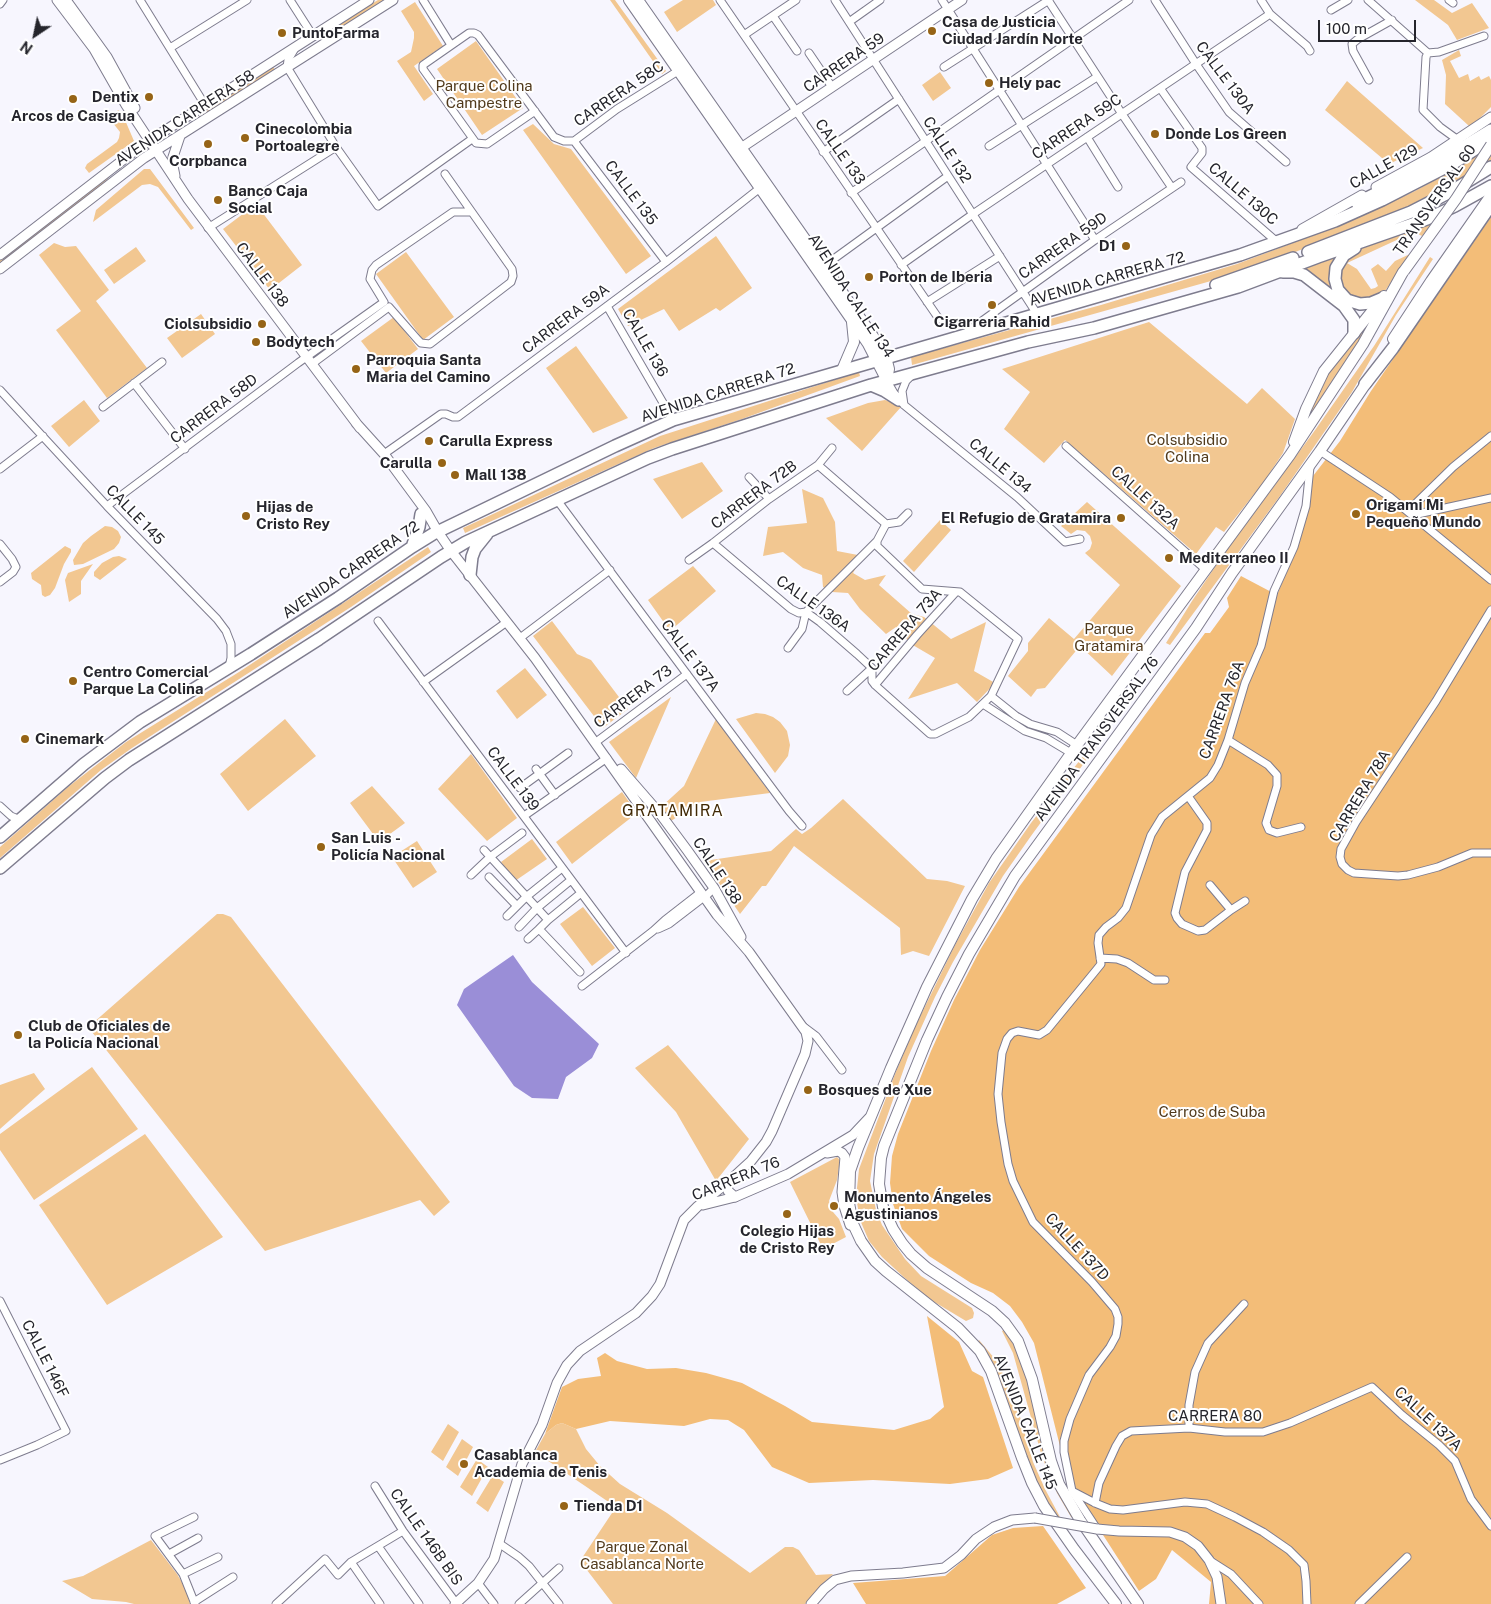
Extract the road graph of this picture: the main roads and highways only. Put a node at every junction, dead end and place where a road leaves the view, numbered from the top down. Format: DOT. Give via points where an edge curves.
graph roads {
  1 [pos="57,0"];
  2 [pos="66,0"];
  3 [pos="369,0"];
  4 [pos="393,0"];
  5 [pos="629,0"];
  6 [pos="638,0"];
  7 [pos="962,0"];
  8 [pos="1491,117"];
  9 [pos="1491,130"];
  10 [pos="180,135"];
  11 [pos="1491,139"];
  12 [pos="150,140"];
  13 [pos="1491,145"];
  14 [pos="742,148"];
  15 [pos="156,150"];
  16 [pos="1491,167"];
  17 [pos="177,184"];
  18 [pos="1491,184"];
  19 [pos="1491,195"];
  20 [pos="1491,205"];
  21 [pos="1288,238"];
  22 [pos="1370,239"];
  23 [pos="0,255"];
  24 [pos="0,269"];
  25 [pos="1404,272"];
  26 [pos="1272,275"];
  27 [pos="1383,298"];
  28 [pos="851,319"];
  29 [pos="1354,334"];
  30 [pos="1028,342"];
  31 [pos="881,359"];
  32 [pos="842,370"];
  33 [pos="887,381"];
  34 [pos="1365,384"];
  35 [pos="870,385"];
  36 [pos="901,402"];
  37 [pos="356,423"];
  38 [pos="1290,455"];
  39 [pos="421,514"];
  40 [pos="490,531"];
  41 [pos="438,532"];
  42 [pos="412,546"];
  43 [pos="451,551"];
  44 [pos="470,575"];
  45 [pos="490,601"];
  46 [pos="547,676"];
  47 [pos="596,742"];
  48 [pos="1,832"];
  49 [pos="688,850"];
  50 [pos="677,858"];
  51 [pos="0,868"];
  52 [pos="707,893"];
  53 [pos="876,1107"];
  54 [pos="894,1121"];
  55 [pos="811,1160"];
  56 [pos="728,1183"];
  57 [pos="735,1196"];
  58 [pos="698,1206"];
  59 [pos="860,1241"];
  60 [pos="455,1604"];
  61 [pos="811,1604"];
  62 [pos="1116,1604"];
  63 [pos="1138,1604"];
  64 [pos="1220,1604"];
  1 -- 12 [label="main road, CALLE 138" via="94,49"];
  2 -- 12 [label="main road, CALLE 138" via="110,62"];
  3 -- 12 [label="main road, AVENIDA CARRERA 58"];
  4 -- 10 [label="main road, AVENIDA CARRERA 58"];
  5 -- 28 [label="main road, AVENIDA CALLE 134"];
  6 -- 14 [label="main road, AVENIDA CALLE 134"];
  7 -- 14 [label="main road, CARRERA 59"];
  8 -- 21 [label="main road, CALLE 129" via="1409,170"];
  9 -- 21 [label="highway" via="1435,164"];
  10 -- 15 [label="main road, AVENIDA CARRERA 58"];
  10 -- 17 [label="main road" via="172,161"];
  11 -- 21 [label="highway, AVENIDA CARRERA 72" via="1454,163 1396,193"];
  12 -- 15 [label="main road, CALLE 138"];
  12 -- 23 [label="main road, AVENIDA CARRERA 58"];
  13 -- 25 [label="main road, TRANSVERSAL 60, bridge"];
  14 -- 31 [label="main road, AVENIDA CALLE 134" via="875,338"];
  15 -- 17 [label="main road, CALLE 138"];
  15 -- 24 [label="main road, AVENIDA CARRERA 58"];
  16 -- 30 [label="highway" via="1426,206 1355,235 1259,271"];
  17 -- 37 [label="main road, CALLE 138"];
  18 -- 22 [label="highway" via="1427,220"];
  19 -- 34 [label="main road, AVENIDA TRANSVERSAL 76"];
  20 -- 34 [label="highway"];
  21 -- 31 [label="highway, AVENIDA CARRERA 72" via="1220,262"];
  22 -- 26 [label="highway"];
  22 -- 27 [label="highway" via="1339,262 1334,273 1335,285 1342,296 1352,302 1367,304"];
  25 -- 27 [label="main road, AVENIDA TRANSVERSAL 76"];
  25 -- 38 [label="main road, AVENIDA TRANSVERSAL 76" via="1359,351"];
  26 -- 29 [label="highway" via="1294,272 1310,278 1350,312 1355,324"];
  26 -- 30 [label="highway" via="1094,328"];
  27 -- 29 [label="main road, AVENIDA TRANSVERSAL 76"];
  28 -- 31 [label="main road, AVENIDA CALLE 134"];
  28 -- 32 [label="main road" via="854,342"];
  29 -- 38 [label="main road, AVENIDA TRANSVERSAL 76" via="1320,379"];
  30 -- 33 [label="highway"];
  31 -- 32 [label="highway, AVENIDA CARRERA 72"];
  31 -- 33 [label="main road, AVENIDA CALLE 134" via="888,369"];
  32 -- 41 [label="highway, AVENIDA CARRERA 72" via="673,420"];
  33 -- 35 [label="highway"];
  34 -- 54 [label="main road, AVENIDA TRANSVERSAL 76" via="1164,674 1016,876 947,997"];
  35 -- 36 [label="highway"];
  35 -- 40 [label="highway" via="672,449"];
  37 -- 39 [label="main road, CALLE 138"];
  37 -- 41 [label="main road, CALLE 138" via="384,454"];
  38 -- 53 [label="main road, AVENIDA TRANSVERSAL 76" via="996,859 927,987"];
  39 -- 41 [label="main road, CALLE 138"];
  39 -- 42 [label="highway"];
  40 -- 43 [label="highway"];
  40 -- 44 [label="highway" via="475,550"];
  41 -- 42 [label="highway, AVENIDA CARRERA 72"];
  41 -- 43 [label="main road, CALLE 138"];
  42 -- 48 [label="highway, AVENIDA CARRERA 72" via="338,598 140,722"];
  43 -- 44 [label="main road, CALLE 138"];
  43 -- 51 [label="highway" via="128,760"];
  44 -- 45 [label="main road, CALLE 138"];
  45 -- 46 [label="main road, CALLE 138"];
  45 -- 46 [label="main road, CALLE 138" via="504,624"];
  46 -- 47 [label="main road, CALLE 138"];
  47 -- 49 [label="main road, CALLE 138"];
  47 -- 50 [label="main road, CALLE 138"];
  49 -- 50 [label="main road" via="684,857"];
  49 -- 52 [label="main road, CALLE 138"];
  50 -- 52 [label="main road, CALLE 138"];
  52 -- 56 [label="main road, CALLE 138" via="808,1036 807,1046 766,1142"];
  53 -- 55 [label="main road, CARRERA 76" via="852,1135"];
  53 -- 59 [label="main road, AVENIDA CALLE 145" via="853,1161 849,1180 850,1213"];
  54 -- 63 [label="main road, AVENIDA CALLE 145" via="880,1158 879,1184 883,1206 893,1229 919,1261 992,1311 1018,1341 1032,1379 1051,1461 1060,1484 1080,1520"];
  55 -- 57 [label="main road, CARRERA 76" via="788,1174"];
  55 -- 59 [label="main road, CARRERA 76" via="833,1151 845,1157 844,1206 850,1226"];
  56 -- 57 [label="main road" via="728,1191"];
  56 -- 58 [label="main road"];
  57 -- 58 [label="main road, CARRERA 76"];
  58 -- 60 [label="main road, CARRERA 76" via="684,1220 660,1284 652,1296 636,1313 580,1351 567,1365 522,1464 494,1559 478,1583"];
  59 -- 62 [label="main road, AVENIDA CALLE 145" via="886,1272 958,1328 980,1351 991,1371 1025,1467 1044,1506"];
  61 -- 64 [label="main road, bridge" via="835,1580 944,1568 994,1527 1012,1520 1035,1518 1100,1529 1177,1533 1198,1546 1209,1560 1217,1577"];
}
